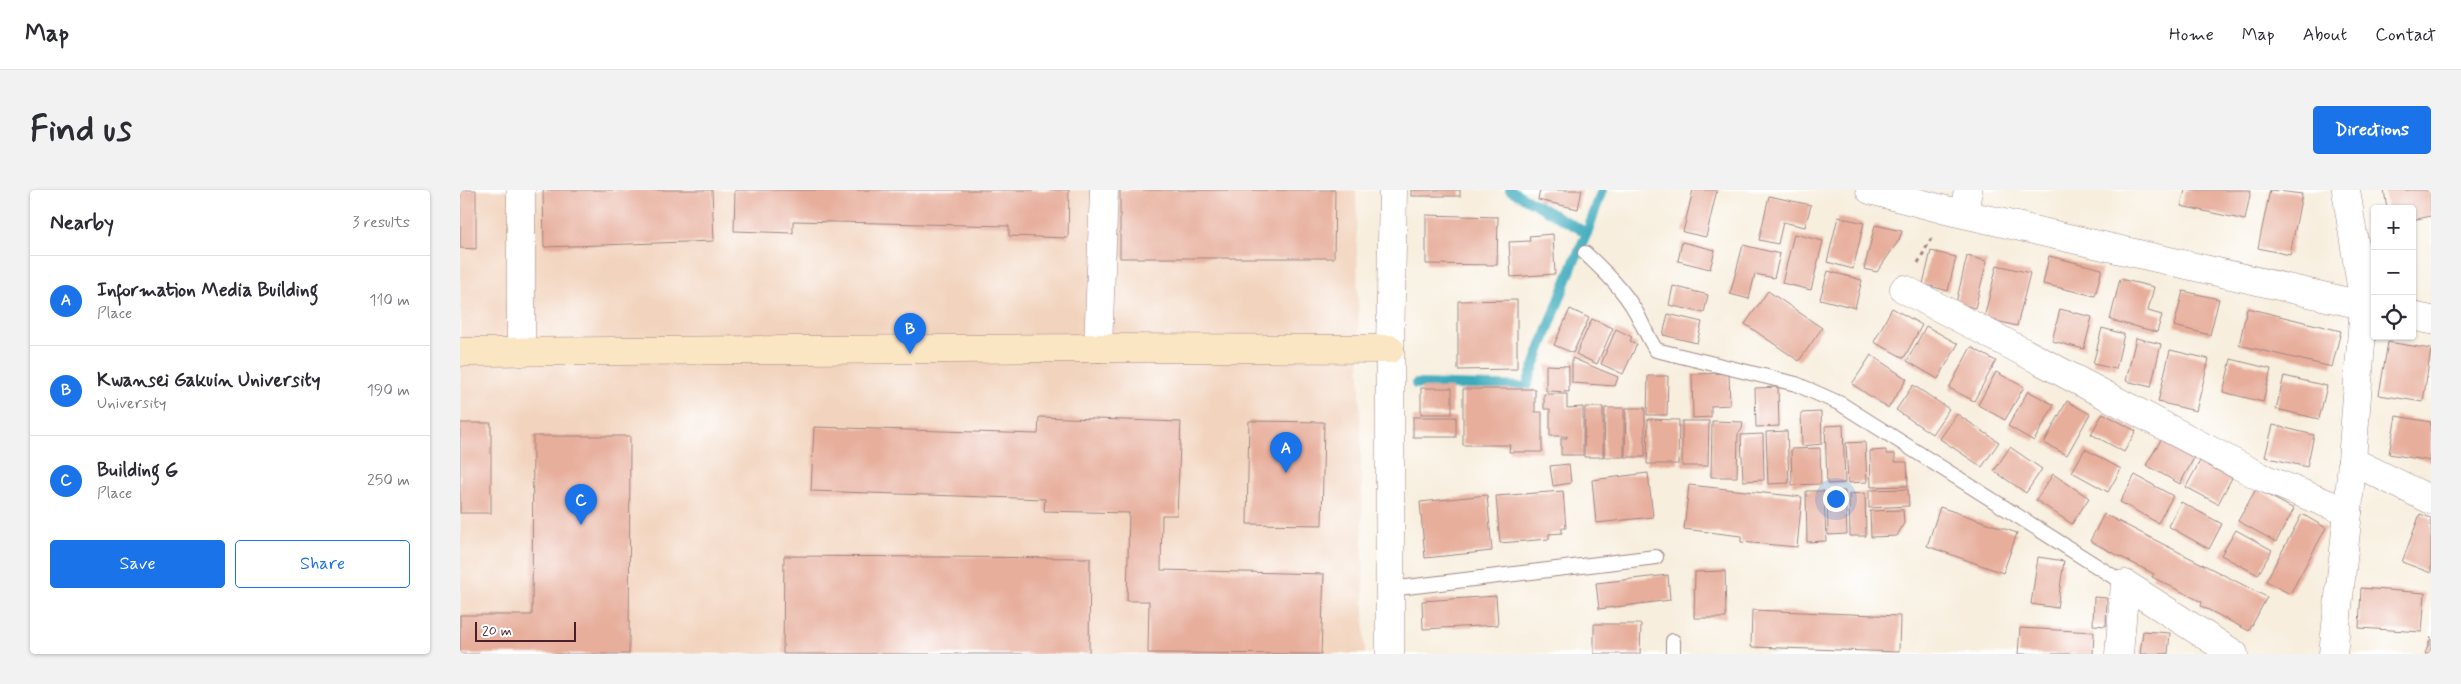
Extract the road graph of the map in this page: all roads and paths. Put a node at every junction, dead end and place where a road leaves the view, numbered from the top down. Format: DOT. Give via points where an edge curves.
graph roads {
  1 [pos="521,190"];
  2 [pos="1104,190"];
  3 [pos="1394,190"];
  4 [pos="1870,190"];
  5 [pos="2346,190"];
  6 [pos="1960,204"];
  7 [pos="1585,253"];
  8 [pos="1904,289"];
  9 [pos="2370,306"];
  10 [pos="2416,317"];
  11 [pos="2431,320"];
  12 [pos="1098,348"];
  13 [pos="1390,350"];
  14 [pos="460,352"];
  15 [pos="521,352"];
  16 [pos="2352,461"];
  17 [pos="2431,500"];
  18 [pos="2348,512"];
  19 [pos="1656,557"];
  20 [pos="2125,584"];
  21 [pos="1390,589"];
  22 [pos="1390,654"];
  23 [pos="2119,654"];
  24 [pos="2234,654"];
  25 [pos="2333,654"];
  1 -- 15 [label="street"];
  2 -- 12 [label="street"];
  3 -- 13 [label="street"];
  4 -- 6 [label="street"];
  5 -- 9 [label="street"];
  6 -- 8 [label="path"];
  6 -- 9 [label="street"];
  7 -- 20 [label="lane" via="1614,280 1656,350 1796,384 1841,404"];
  8 -- 18 [label="street" via="2261,476"];
  9 -- 16 [label="street"];
  10 -- 11 [label="street"];
  12 -- 13 [label="street"];
  12 -- 15 [label="street"];
  13 -- 21 [label="street"];
  14 -- 15 [label="street"];
  16 -- 17 [label="street"];
  16 -- 18 [label="street"];
  18 -- 25 [label="street"];
  19 -- 21 [label="lane"];
  20 -- 23 [label="street"];
  20 -- 24 [label="street"];
  21 -- 22 [label="street"];
}
